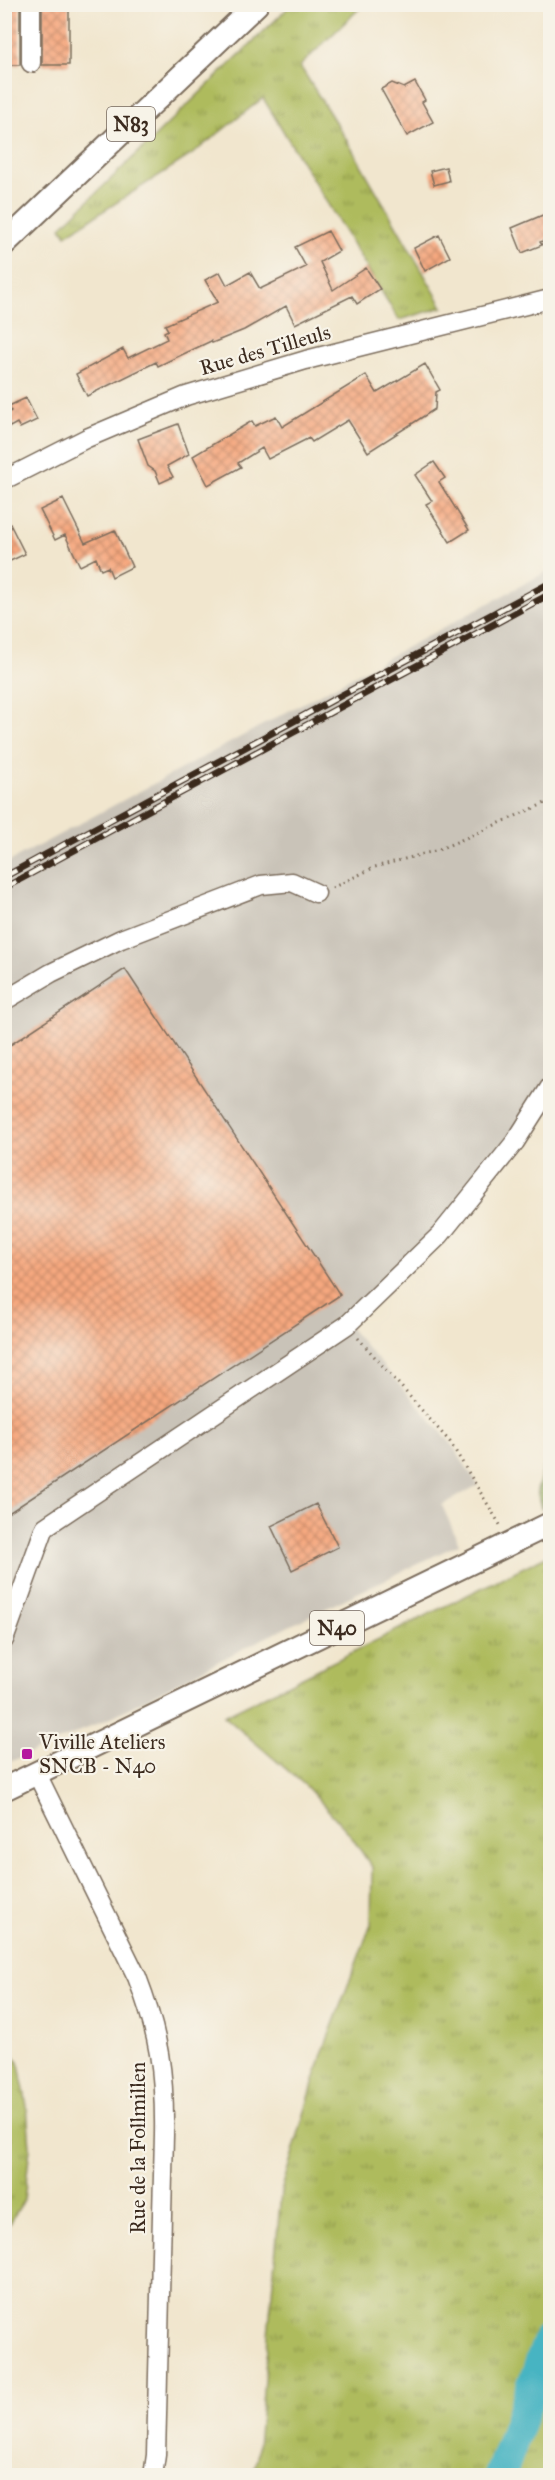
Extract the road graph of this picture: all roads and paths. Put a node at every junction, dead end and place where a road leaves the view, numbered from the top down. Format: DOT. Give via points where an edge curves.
graph roads {
  1 [pos="31,4"];
  2 [pos="257,4"];
  3 [pos="31,63"];
  4 [pos="4,244"];
  5 [pos="550,299"];
  6 [pos="4,480"];
  7 [pos="550,801"];
  8 [pos="316,893"];
  9 [pos="4,1001"];
  10 [pos="550,1088"];
  11 [pos="347,1325"];
  12 [pos="550,1524"];
  13 [pos="511,1543"];
  14 [pos="4,1640"];
  15 [pos="37,1774"];
  16 [pos="7,1785"];
  17 [pos="153,2475"];
  1 -- 3 [label="street"];
  2 -- 4 [label="main road, N83"];
  5 -- 6 [label="street, Rue des Tilleuls" via="306,360 186,396 87,438"];
  7 -- 8 [label="path" via="438,850 375,867 353,880"];
  8 -- 9 [label="street" via="292,882 261,885 121,939"];
  10 -- 11 [label="street" via="515,1142 440,1235"];
  11 -- 13 [label="path" via="450,1442"];
  11 -- 14 [label="street" via="45,1527"];
  12 -- 13 [label="main road, N40"];
  13 -- 15 [label="main road, N40"];
  15 -- 16 [label="main road, N40"];
  15 -- 17 [label="street, Rue de la Follmillen" via="137,1977 159,2045 165,2090"];
}
